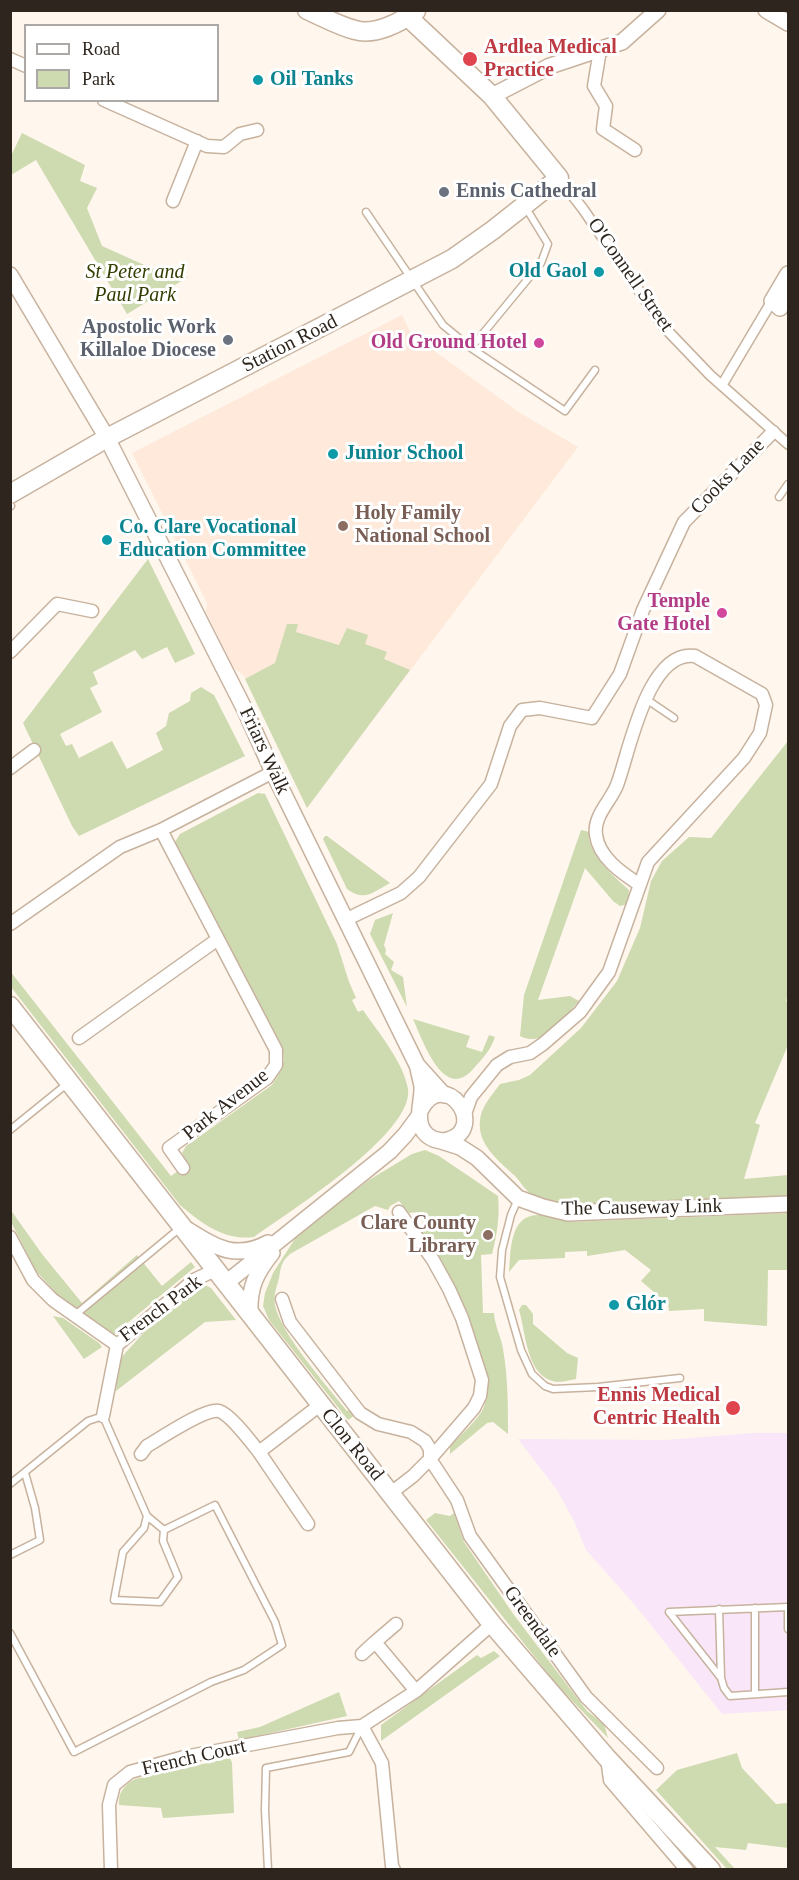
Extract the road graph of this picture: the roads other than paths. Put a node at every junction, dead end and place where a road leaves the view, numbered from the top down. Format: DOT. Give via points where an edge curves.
graph roads {
  1 [pos="307,10"];
  2 [pos="658,10"];
  3 [pos="766,10"];
  4 [pos="410,13"];
  5 [pos="788,19"];
  6 [pos="595,52"];
  7 [pos="10,59"];
  8 [pos="24,65"];
  9 [pos="492,96"];
  10 [pos="109,102"];
  11 [pos="257,130"];
  12 [pos="197,141"];
  13 [pos="635,150"];
  14 [pos="559,178"];
  15 [pos="173,201"];
  16 [pos="524,205"];
  17 [pos="366,212"];
  18 [pos="10,274"];
  19 [pos="789,274"];
  20 [pos="412,280"];
  21 [pos="789,294"];
  22 [pos="780,308"];
  23 [pos="471,348"];
  24 [pos="595,370"];
  25 [pos="722,385"];
  26 [pos="773,432"];
  27 [pos="107,438"];
  28 [pos="789,444"];
  29 [pos="789,484"];
  30 [pos="10,494"];
  31 [pos="779,497"];
  32 [pos="92,611"];
  33 [pos="10,651"];
  34 [pos="645,699"];
  35 [pos="674,718"];
  36 [pos="34,750"];
  37 [pos="10,768"];
  38 [pos="273,772"];
  39 [pos="161,830"];
  40 [pos="640,885"];
  41 [pos="345,920"];
  42 [pos="10,924"];
  43 [pos="218,939"];
  44 [pos="10,1006"];
  45 [pos="79,1038"];
  46 [pos="417,1065"];
  47 [pos="68,1082"];
  48 [pos="482,1082"];
  49 [pos="448,1096"];
  50 [pos="420,1113"];
  51 [pos="465,1117"];
  52 [pos="10,1130"];
  53 [pos="433,1138"];
  54 [pos="389,1152"];
  55 [pos="477,1158"];
  56 [pos="183,1168"];
  57 [pos="518,1198"];
  58 [pos="789,1204"];
  59 [pos="399,1212"];
  60 [pos="182,1226"];
  61 [pos="289,1232"];
  62 [pos="10,1237"];
  63 [pos="221,1276"];
  64 [pos="282,1299"];
  65 [pos="250,1313"];
  66 [pos="74,1316"];
  67 [pos="117,1345"];
  68 [pos="680,1378"];
  69 [pos="320,1405"];
  70 [pos="103,1416"];
  71 [pos="259,1452"];
  72 [pos="141,1454"];
  73 [pos="430,1459"];
  74 [pos="25,1473"];
  75 [pos="10,1484"];
  76 [pos="391,1493"];
  77 [pos="147,1516"];
  78 [pos="308,1524"];
  79 [pos="164,1530"];
  80 [pos="10,1555"];
  81 [pos="788,1607"];
  82 [pos="754,1608"];
  83 [pos="719,1609"];
  84 [pos="396,1624"];
  85 [pos="492,1624"];
  86 [pos="789,1629"];
  87 [pos="10,1634"];
  88 [pos="375,1642"];
  89 [pos="362,1654"];
  90 [pos="721,1678"];
  91 [pos="416,1690"];
  92 [pos="789,1692"];
  93 [pos="755,1694"];
  94 [pos="362,1726"];
  95 [pos="607,1758"];
  96 [pos="657,1768"];
  97 [pos="111,1869"];
  98 [pos="268,1869"];
  99 [pos="394,1869"];
  100 [pos="687,1869"];
  101 [pos="711,1869"];
  1 -- 4 [label="main road" via="357,31 381,29"];
  2 -- 6 [label="street" via="622,42"];
  3 -- 5 [label="street"];
  4 -- 9 [label="main road, O'Connell Street"];
  6 -- 9 [label="street" via="550,66"];
  6 -- 13 [label="street" via="594,86 606,106 603,129"];
  7 -- 8 [label="street"];
  9 -- 14 [label="main road, O'Connell Street"];
  10 -- 12 [label="street"];
  11 -- 12 [label="street" via="240,134 224,147"];
  12 -- 15 [label="street"];
  14 -- 16 [label="main road, Station Road"];
  14 -- 25 [label="street, O'Connell Street" via="664,327"];
  16 -- 20 [label="main road, Station Road" via="453,259"];
  16 -- 23 [label="lane" via="548,244 541,263"];
  17 -- 20 [label="lane"];
  18 -- 27 [label="street, Friars Walk"];
  19 -- 22 [label="street"];
  20 -- 23 [label="lane" via="443,326"];
  20 -- 27 [label="main road, Station Road"];
  21 -- 22 [label="street"];
  22 -- 25 [label="street"];
  23 -- 24 [label="lane" via="565,411"];
  25 -- 26 [label="street, O'Connell Street"];
  26 -- 28 [label="street, O'Connell Street"];
  26 -- 41 [label="street, Cooks Lane" via="684,522 643,610 620,674 592,718 540,708 522,711 510,726 491,784 419,877 401,893"];
  27 -- 30 [label="main road, Station Road"];
  27 -- 38 [label="street, Friars Walk"];
  29 -- 31 [label="lane"];
  32 -- 33 [label="street" via="57,604"];
  34 -- 35 [label="lane"];
  34 -- 40 [label="street" via="616,786 595,829 600,849 617,870"];
  34 -- 40 [label="street" via="669,665 687,655 762,694 766,705 760,733 744,758 648,862"];
  36 -- 37 [label="street"];
  38 -- 39 [label="street"];
  38 -- 41 [label="street, Friars Walk"];
  39 -- 42 [label="street" via="120,847"];
  39 -- 43 [label="street, Park Avenue"];
  40 -- 48 [label="street" via="609,972 580,1012 530,1053 510,1057 497,1065"];
  41 -- 46 [label="street, Friars Walk"];
  43 -- 45 [label="street"];
  43 -- 56 [label="street, Park Avenue" via="276,1050 276,1065 267,1078 169,1148"];
  44 -- 47 [label="main road, Clon Road"];
  46 -- 49 [label="street, Friars Walk"];
  46 -- 50 [label="street, Friars Walk" via="422,1086"];
  47 -- 52 [label="lane"];
  47 -- 60 [label="main road, Clon Road"];
  48 -- 49 [label="street"];
  48 -- 51 [label="street" via="471,1097"];
  49 -- 50 [label="street" via="430,1098"];
  49 -- 51 [label="street" via="458,1100"];
  50 -- 53 [label="street" via="421,1127"];
  50 -- 54 [label="street"];
  51 -- 53 [label="street" via="463,1128 452,1138"];
  51 -- 55 [label="street, The Causeway Link"];
  53 -- 54 [label="street" via="409,1142"];
  53 -- 55 [label="street, The Causeway Link"];
  54 -- 61 [label="street"];
  55 -- 57 [label="street, The Causeway Link"];
  57 -- 58 [label="street, The Causeway Link" via="568,1213"];
  57 -- 68 [label="lane" via="502,1250 500,1277 532,1374 553,1389"];
  59 -- 73 [label="street" via="449,1289 482,1380 474,1408"];
  60 -- 61 [label="street" via="206,1242 235,1253 258,1249"];
  60 -- 63 [label="main road, Clon Road"];
  60 -- 66 [label="lane"];
  61 -- 63 [label="street"];
  61 -- 65 [label="street" via="256,1276 249,1294"];
  62 -- 66 [label="street, French Park" via="33,1280"];
  63 -- 65 [label="main road, Clon Road"];
  63 -- 67 [label="street, French Park" via="194,1280"];
  64 -- 73 [label="street, Greendale" via="290,1322 360,1413 425,1441"];
  65 -- 69 [label="main road, Clon Road"];
  66 -- 67 [label="street, French Park"];
  67 -- 70 [label="street"];
  69 -- 71 [label="street"];
  69 -- 76 [label="main road, Clon Road"];
  70 -- 74 [label="lane" via="88,1422"];
  70 -- 77 [label="lane"];
  71 -- 72 [label="street" via="219,1411 207,1412 147,1446"];
  71 -- 78 [label="street"];
  73 -- 76 [label="street"];
  73 -- 96 [label="street, Greendale" via="457,1500 470,1536 586,1697"];
  74 -- 75 [label="lane"];
  74 -- 80 [label="lane" via="40,1539"];
  76 -- 85 [label="main road, Clon Road"];
  77 -- 79 [label="lane"];
  77 -- 79 [label="lane" via="144,1528 123,1552 114,1600 160,1602 178,1577 163,1541"];
  79 -- 87 [label="lane" via="215,1505 275,1622 282,1645 244,1670 211,1682 74,1752"];
  81 -- 82 [label="lane"];
  81 -- 86 [label="lane"];
  82 -- 83 [label="lane"];
  82 -- 93 [label="lane"];
  83 -- 90 [label="lane"];
  83 -- 90 [label="lane" via="669,1612"];
  84 -- 88 [label="street"];
  85 -- 91 [label="street, French Court"];
  85 -- 95 [label="main road, Clon Road"];
  88 -- 89 [label="street"];
  88 -- 91 [label="street"];
  90 -- 93 [label="lane" via="730,1696"];
  91 -- 94 [label="street, French Court"];
  92 -- 93 [label="lane"];
  94 -- 97 [label="street, French Court" via="184,1757 130,1772 114,1785 109,1805"];
  94 -- 98 [label="lane" via="349,1752 266,1768"];
  94 -- 99 [label="street" via="382,1763"];
  95 -- 100 [label="street" via="610,1780"];
  95 -- 101 [label="main road, Clon Road"];
}
